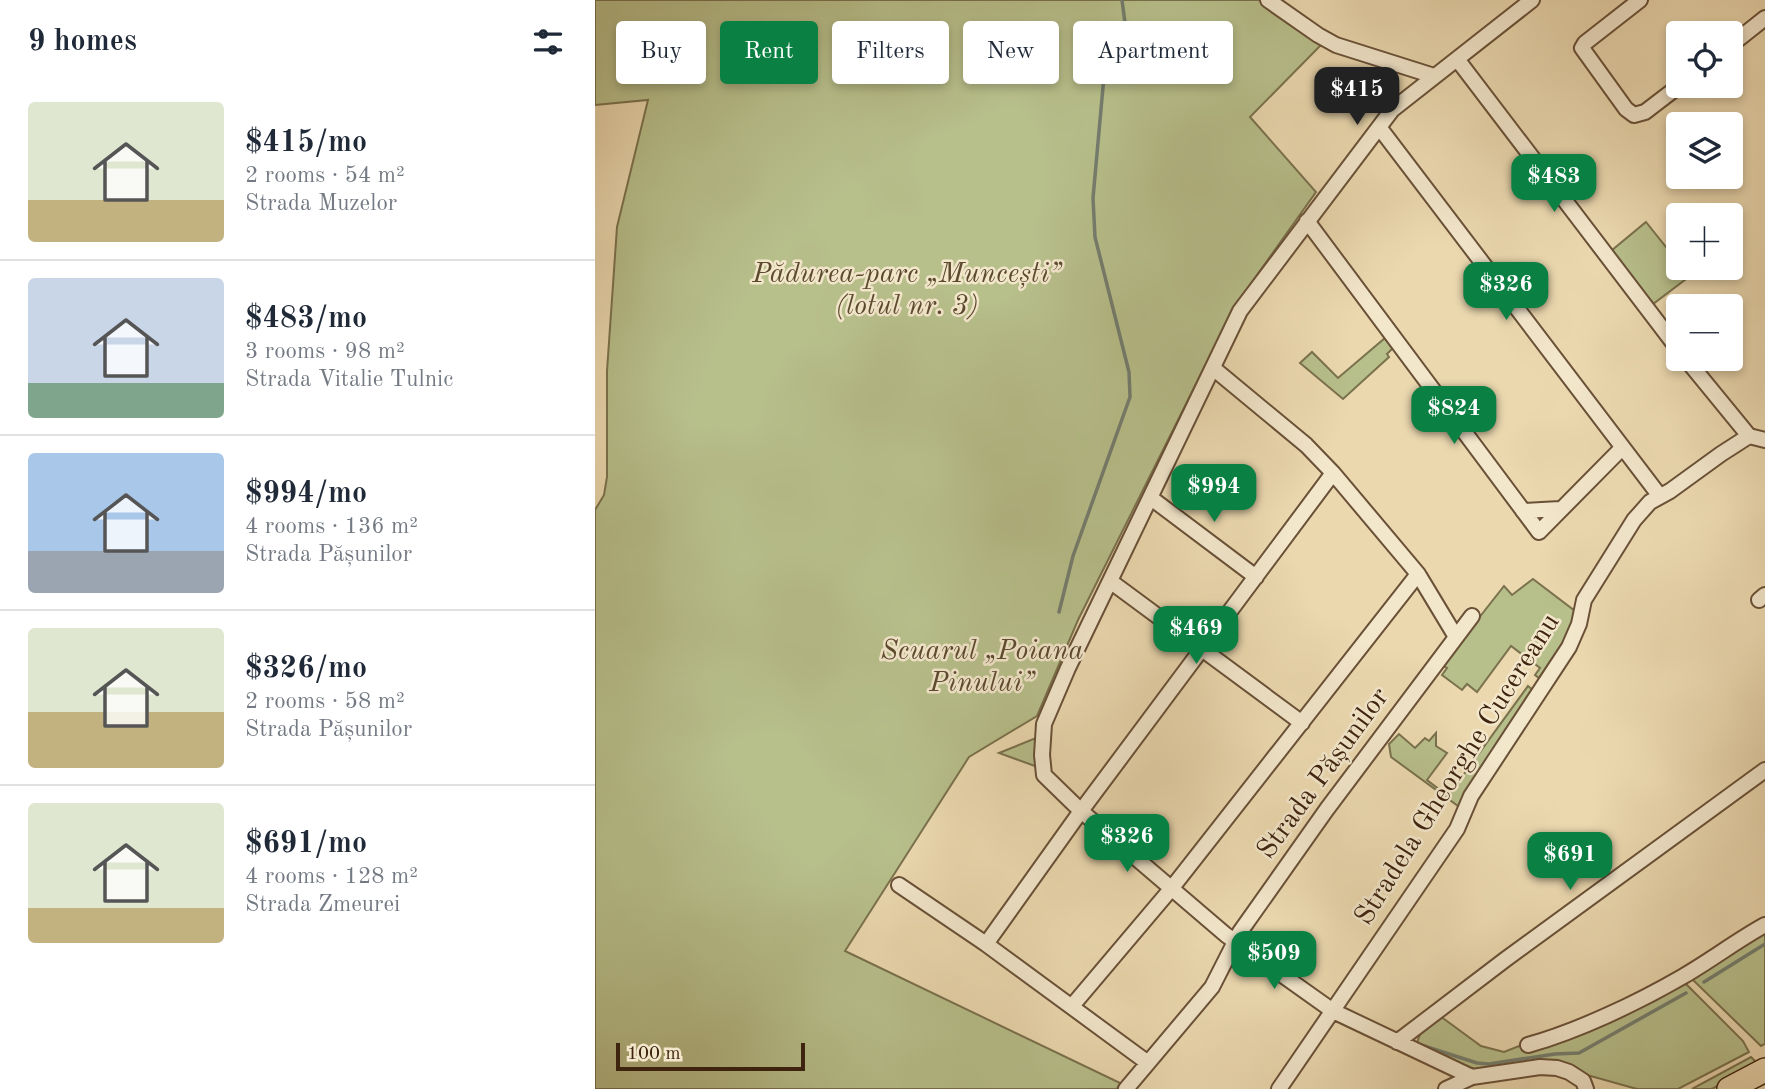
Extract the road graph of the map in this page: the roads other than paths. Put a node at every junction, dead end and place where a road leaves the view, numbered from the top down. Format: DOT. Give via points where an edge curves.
graph roads {
  1 [pos="1268,0"];
  2 [pos="1532,0"];
  3 [pos="1640,0"];
  4 [pos="1765,18"];
  5 [pos="1743,35"];
  6 [pos="1457,59"];
  7 [pos="1434,76"];
  8 [pos="1666,96"];
  9 [pos="1379,127"];
  10 [pos="1307,221"];
  11 [pos="1666,332"];
  12 [pos="1213,368"];
  13 [pos="1698,371"];
  14 [pos="1760,436"];
  15 [pos="1622,448"];
  16 [pos="1333,473"];
  17 [pos="1659,495"];
  18 [pos="1151,498"];
  19 [pos="1560,509"];
  20 [pos="1523,512"];
  21 [pos="1418,574"];
  22 [pos="1256,577"];
  23 [pos="1110,581"];
  24 [pos="1472,616"];
  25 [pos="1456,637"];
  26 [pos="1202,648"];
  27 [pos="1302,723"];
  28 [pos="1765,770"];
  29 [pos="1081,811"];
  30 [pos="899,885"];
  31 [pos="1171,889"];
  32 [pos="1765,925"];
  33 [pos="1235,942"];
  34 [pos="986,944"];
  35 [pos="1072,1006"];
  36 [pos="1333,1011"];
  37 [pos="1397,1042"];
  38 [pos="1528,1045"];
  39 [pos="1147,1063"];
  40 [pos="1765,1070"];
  41 [pos="1472,1077"];
  42 [pos="1126,1089"];
  43 [pos="1279,1089"];
  44 [pos="1446,1089"];
  45 [pos="1586,1089"];
  46 [pos="1729,1089"];
  1 -- 7 [label="street" via="1336,45"];
  2 -- 6 [label="street"];
  3 -- 8 [label="street" via="1581,48 1634,115"];
  4 -- 5 [label="street"];
  6 -- 7 [label="street"];
  6 -- 11 [label="street"];
  7 -- 9 [label="street" via="1392,110"];
  9 -- 10 [label="street"];
  9 -- 15 [label="street"];
  10 -- 12 [label="street" via="1240,311"];
  10 -- 20 [label="street"];
  12 -- 16 [label="street"];
  12 -- 18 [label="street"];
  13 -- 14 [label="street"];
  14 -- 17 [label="street, Stradela Gheorghe Cucereanu" via="1721,454"];
  15 -- 17 [label="street"];
  15 -- 19 [label="street"];
  16 -- 21 [label="street"];
  16 -- 22 [label="street"];
  17 -- 36 [label="street, Stradela Gheorghe Cucereanu" via="1634,520 1602,568 1584,600 1569,647 1471,796 1457,829"];
  18 -- 22 [label="street"];
  18 -- 23 [label="street"];
  19 -- 20 [label="street"];
  19 -- 20 [label="street" via="1539,531"];
  21 -- 25 [label="street"];
  21 -- 27 [label="street, Strada Pășunilor"];
  22 -- 26 [label="street"];
  23 -- 26 [label="street, Strada Pășunilor"];
  23 -- 29 [label="street" via="1044,724 1044,775"];
  24 -- 25 [label="street, Strada Pășunilor"];
  25 -- 33 [label="street, Strada Pășunilor" via="1327,809"];
  26 -- 27 [label="street, Strada Pășunilor"];
  26 -- 29 [label="street"];
  27 -- 31 [label="street, Strada Pășunilor"];
  28 -- 37 [label="street"];
  29 -- 31 [label="street"];
  29 -- 34 [label="street"];
  30 -- 34 [label="street"];
  31 -- 33 [label="street"];
  31 -- 35 [label="street, Strada Pășunilor"];
  32 -- 38 [label="street" via="1638,1000"];
  33 -- 36 [label="street"];
  33 -- 39 [label="street, Strada Pășunilor" via="1212,986"];
  34 -- 35 [label="street"];
  35 -- 39 [label="street"];
  36 -- 37 [label="street"];
  36 -- 43 [label="street, Stradela Gheorghe Cucereanu"];
  37 -- 41 [label="street"];
  39 -- 42 [label="street, Strada Pășunilor"];
  40 -- 46 [label="main road"];
  41 -- 44 [label="street"];
  41 -- 45 [label="street" via="1557,1068 1583,1082"];
}
